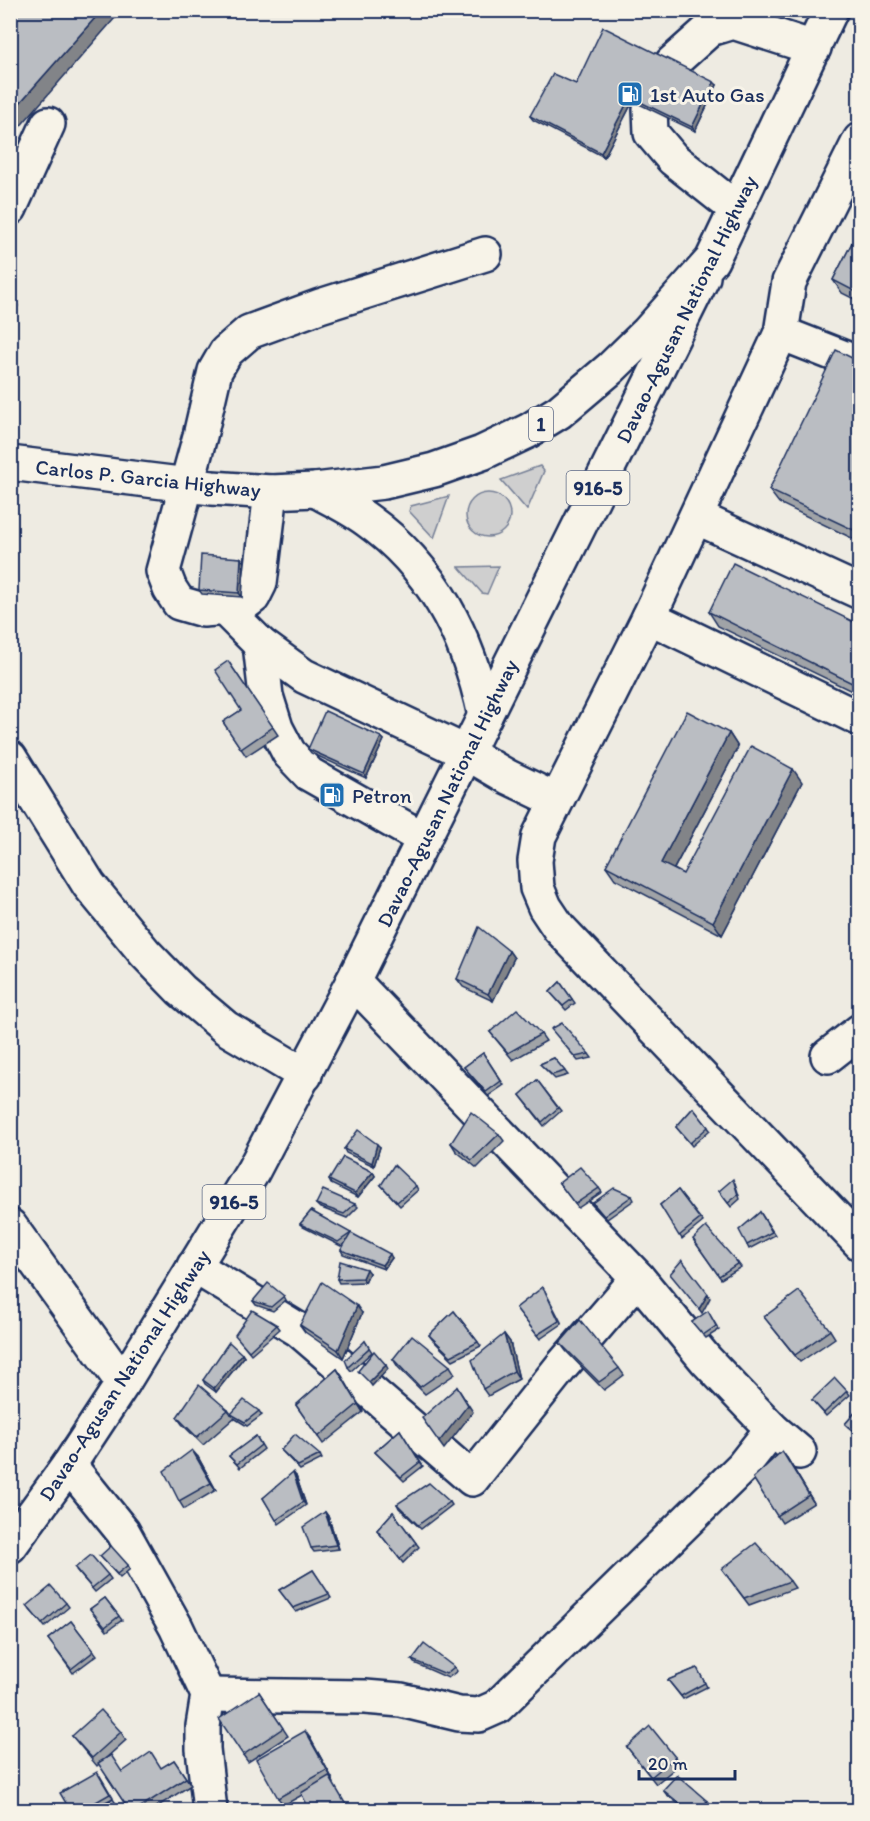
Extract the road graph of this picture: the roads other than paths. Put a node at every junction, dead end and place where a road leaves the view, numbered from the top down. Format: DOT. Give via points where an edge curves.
graph roads {
  1 [pos="831,10"];
  2 [pos="814,48"];
  3 [pos="672,63"];
  4 [pos="650,109"];
  5 [pos="48,124"];
  6 [pos="860,140"];
  7 [pos="10,208"];
  8 [pos="736,209"];
  9 [pos="484,254"];
  10 [pos="712,260"];
  11 [pos="781,333"];
  12 [pos="860,364"];
  13 [pos="10,463"];
  14 [pos="187,485"];
  15 [pos="315,490"];
  16 [pos="271,492"];
  17 [pos="696,517"];
  18 [pos="860,592"];
  19 [pos="224,608"];
  20 [pos="649,617"];
  21 [pos="260,644"];
  22 [pos="485,716"];
  23 [pos="860,719"];
  24 [pos="467,753"];
  25 [pos="10,758"];
  26 [pos="556,800"];
  27 [pos="424,839"];
  28 [pos="353,981"];
  29 [pos="860,1031"];
  30 [pos="828,1056"];
  31 [pos="304,1075"];
  32 [pos="10,1226"];
  33 [pos="858,1240"];
  34 [pos="194,1266"];
  35 [pos="638,1278"];
  36 [pos="123,1383"];
  37 [pos="772,1429"];
  38 [pos="799,1452"];
  39 [pos="69,1465"];
  40 [pos="10,1546"];
  41 [pos="208,1695"];
  42 [pos="210,1810"];
  1 -- 2 [label="main road, Davao-Agusan National Highway / 1"];
  2 -- 3 [label="main road" via="733,22 710,29"];
  2 -- 8 [label="main road, Davao-Agusan National Highway / 1"];
  4 -- 8 [label="main road" via="651,133 673,159"];
  5 -- 7 [label="main road"];
  6 -- 11 [label="main road" via="789,282"];
  8 -- 10 [label="main road, Davao-Agusan National Highway / 1"];
  9 -- 14 [label="main road" via="249,333 226,352 215,371"];
  10 -- 15 [label="main road, Carlos P. Garcia Highway / 1" via="611,368 559,412 528,431 482,453 426,472 384,482"];
  10 -- 22 [label="main road, Davao-Agusan National Highway / 916-5"];
  11 -- 12 [label="main road"];
  11 -- 17 [label="main road"];
  13 -- 14 [label="main road, Carlos P. Garcia Highway / 1"];
  14 -- 16 [label="main road, Carlos P. Garcia Highway / 1"];
  14 -- 19 [label="main road" via="163,571 179,603 203,610"];
  15 -- 16 [label="main road, Carlos P. Garcia Highway / 1"];
  15 -- 22 [label="main road" via="365,518 400,547 422,572 443,601 459,634"];
  16 -- 19 [label="main road" via="260,583 253,597 240,607"];
  17 -- 18 [label="main road"];
  17 -- 20 [label="main road"];
  19 -- 21 [label="main road"];
  20 -- 23 [label="main road"];
  20 -- 26 [label="main road"];
  21 -- 24 [label="main road" via="304,676"];
  21 -- 27 [label="main road" via="266,696 289,753 309,774"];
  22 -- 24 [label="main road, Davao-Agusan National Highway / 916-5"];
  24 -- 26 [label="main road"];
  24 -- 27 [label="main road, Davao-Agusan National Highway / 916-5"];
  25 -- 31 [label="main road" via="89,885 145,953 226,1028"];
  26 -- 33 [label="main road" via="539,836 535,861 537,888 559,928"];
  27 -- 28 [label="main road, Davao-Agusan National Highway / 916-5"];
  28 -- 31 [label="main road, Davao-Agusan National Highway / 916-5"];
  28 -- 35 [label="main road"];
  29 -- 30 [label="main road"];
  31 -- 34 [label="main road, Davao-Agusan National Highway / 916-5" via="253,1171"];
  32 -- 36 [label="main road"];
  34 -- 35 [label="main road" via="299,1330 472,1479"];
  34 -- 36 [label="main road, Davao-Agusan National Highway / 916-5"];
  35 -- 37 [label="main road" via="706,1360"];
  36 -- 39 [label="main road, Davao-Agusan National Highway / 916-5"];
  37 -- 38 [label="main road"];
  37 -- 41 [label="main road" via="743,1466 497,1707 480,1715 365,1697"];
  39 -- 40 [label="main road, Davao-Agusan National Highway / 916-5"];
  39 -- 41 [label="main road" via="123,1532 176,1627"];
  41 -- 42 [label="main road" via="203,1749"];
}
